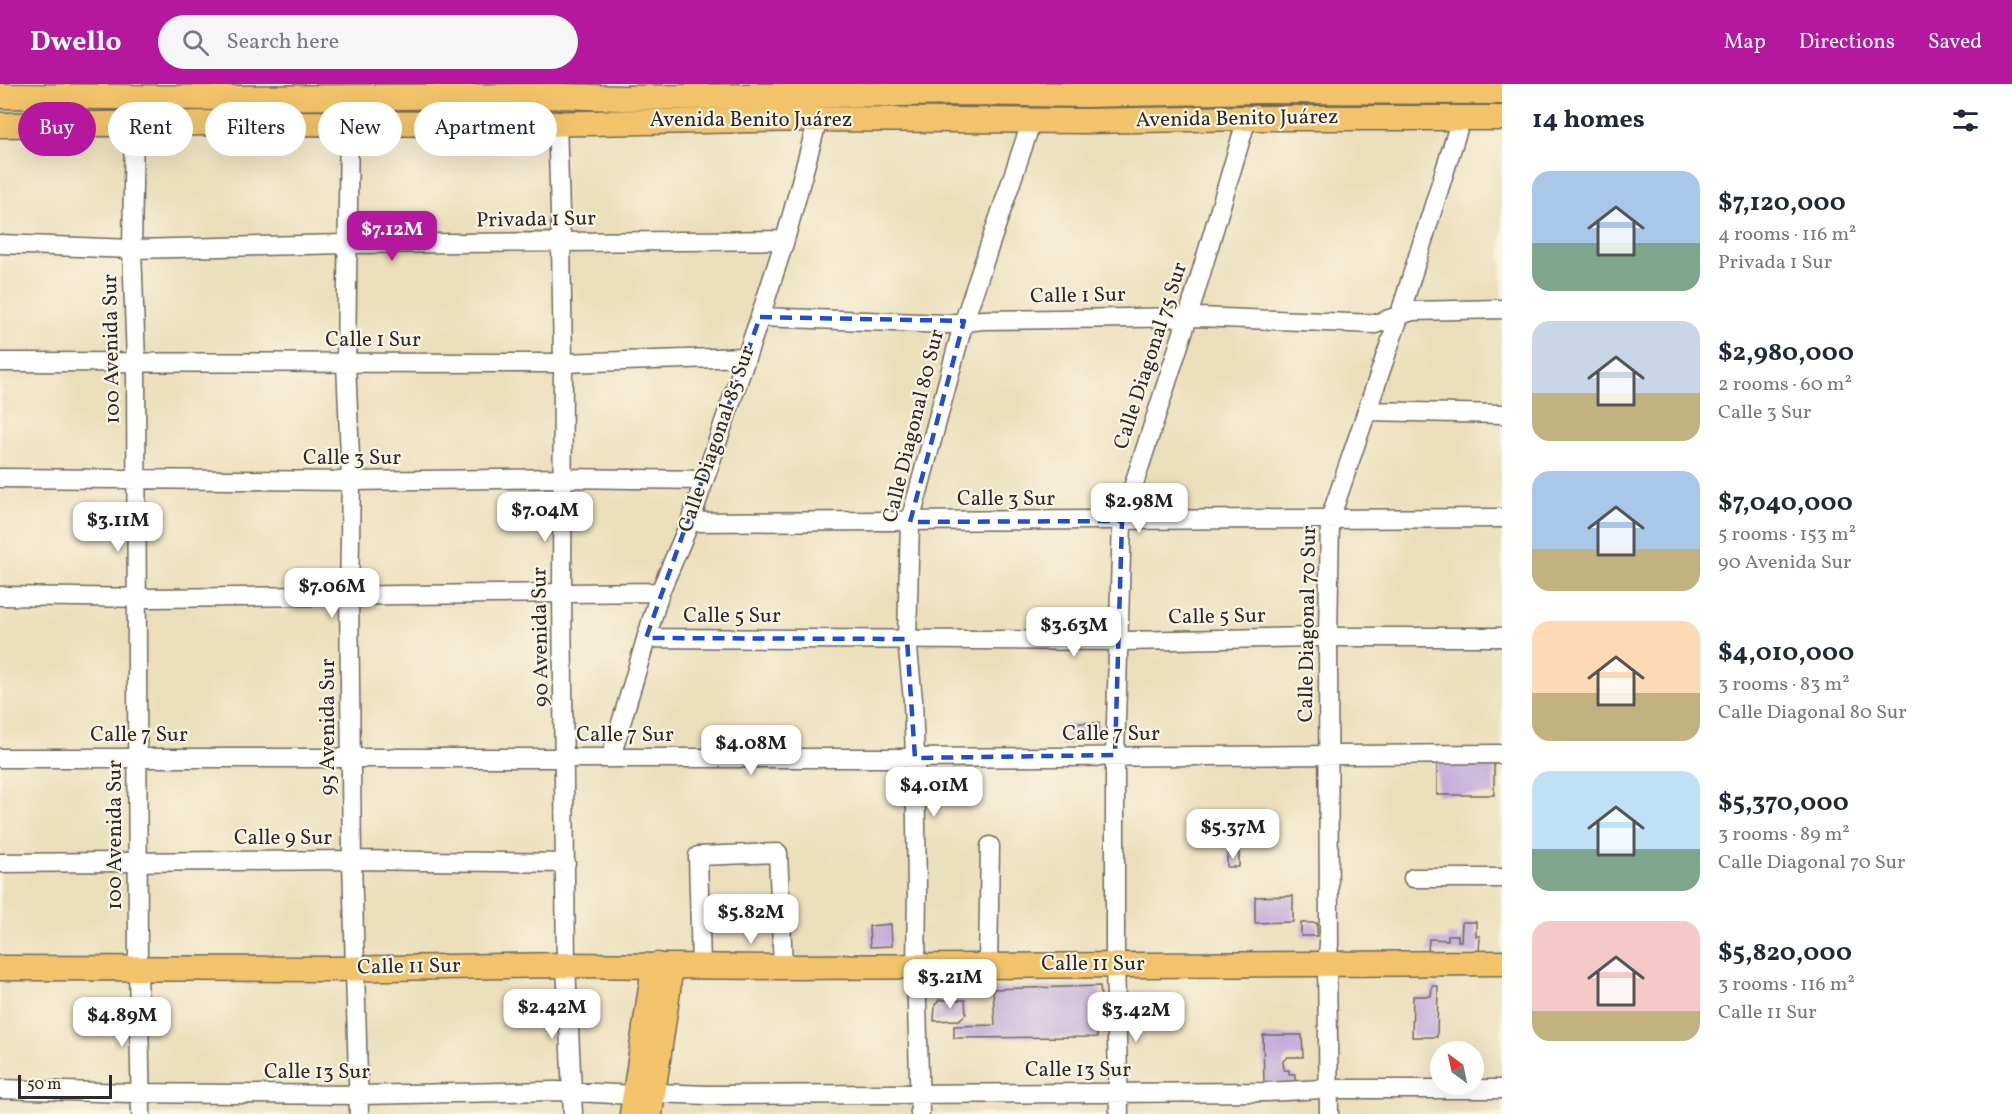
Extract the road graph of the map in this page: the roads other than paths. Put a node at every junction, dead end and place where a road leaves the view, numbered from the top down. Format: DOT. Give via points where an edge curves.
graph roads {
  1 [pos="1258,88"];
  2 [pos="1473,88"];
  3 [pos="812,89"];
  4 [pos="841,89"];
  5 [pos="1043,89"];
  6 [pos="347,90"];
  7 [pos="559,90"];
  8 [pos="766,90"];
  9 [pos="135,91"];
  10 [pos="1502,92"];
  11 [pos="968,93"];
  12 [pos="1327,93"];
  13 [pos="1390,93"];
  14 [pos="1016,94"];
  15 [pos="0,96"];
  16 [pos="254,97"];
  17 [pos="221,98"];
  18 [pos="223,102"];
  19 [pos="250,102"];
  20 [pos="682,108"];
  21 [pos="621,109"];
  22 [pos="1324,117"];
  23 [pos="1388,117"];
  24 [pos="964,118"];
  25 [pos="1247,118"];
  26 [pos="1502,118"];
  27 [pos="819,119"];
  28 [pos="1461,119"];
  29 [pos="1021,120"];
  30 [pos="557,122"];
  31 [pos="108,124"];
  32 [pos="0,125"];
  33 [pos="133,156"];
  34 [pos="349,156"];
  35 [pos="785,240"];
  36 [pos="561,242"];
  37 [pos="0,244"];
  38 [pos="348,244"];
  39 [pos="132,249"];
  40 [pos="1502,309"];
  41 [pos="1399,316"];
  42 [pos="760,317"];
  43 [pos="1188,317"];
  44 [pos="964,321"];
  45 [pos="746,357"];
  46 [pos="0,362"];
  47 [pos="136,362"];
  48 [pos="346,363"];
  49 [pos="563,363"];
  50 [pos="1367,411"];
  51 [pos="1502,414"];
  52 [pos="0,478"];
  53 [pos="563,478"];
  54 [pos="136,479"];
  55 [pos="704,480"];
  56 [pos="351,481"];
  57 [pos="1502,518"];
  58 [pos="1330,519"];
  59 [pos="1122,520"];
  60 [pos="690,522"];
  61 [pos="910,522"];
  62 [pos="660,592"];
  63 [pos="562,593"];
  64 [pos="350,595"];
  65 [pos="0,596"];
  66 [pos="136,598"];
  67 [pos="1328,637"];
  68 [pos="1502,637"];
  69 [pos="646,638"];
  70 [pos="907,639"];
  71 [pos="1117,641"];
  72 [pos="1502,754"];
  73 [pos="1115,755"];
  74 [pos="1329,756"];
  75 [pos="138,757"];
  76 [pos="611,757"];
  77 [pos="0,758"];
  78 [pos="351,758"];
  79 [pos="565,758"];
  80 [pos="915,758"];
  81 [pos="990,846"];
  82 [pos="138,860"];
  83 [pos="352,860"];
  84 [pos="0,862"];
  85 [pos="566,863"];
  86 [pos="1413,878"];
  87 [pos="1502,878"];
  88 [pos="1502,963"];
  89 [pos="988,965"];
  90 [pos="701,966"];
  91 [pos="783,966"];
  92 [pos="0,968"];
  93 [pos="1327,970"];
  94 [pos="1116,971"];
  95 [pos="566,972"];
  96 [pos="916,972"];
  97 [pos="662,973"];
  98 [pos="355,974"];
  99 [pos="138,975"];
  100 [pos="1502,977"];
  101 [pos="0,981"];
  102 [pos="0,1089"];
  103 [pos="1329,1089"];
  104 [pos="1502,1089"];
  105 [pos="572,1091"];
  106 [pos="1118,1092"];
  107 [pos="141,1093"];
  108 [pos="919,1094"];
  109 [pos="358,1095"];
  110 [pos="643,1104"];
  111 [pos="141,1114"];
  112 [pos="359,1114"];
  113 [pos="573,1114"];
  114 [pos="920,1114"];
  115 [pos="1119,1114"];
  116 [pos="1329,1114"];
  1 -- 5 [label="main road, Avenida Benito Juárez" via="1085,95"];
  1 -- 12 [label="main road, Avenida Benito Juárez"];
  2 -- 10 [label="main road, Avenida Benito Juárez"];
  2 -- 13 [label="main road, Avenida Benito Juárez"];
  3 -- 4 [label="main road, Avenida Benito Juárez"];
  3 -- 8 [label="main road, Avenida Benito Juárez"];
  4 -- 11 [label="main road, Avenida Benito Juárez"];
  5 -- 14 [label="main road, Avenida Benito Juárez"];
  6 -- 7 [label="main road, Avenida Benito Juárez"];
  6 -- 16 [label="main road, Avenida Benito Juárez"];
  7 -- 21 [label="main road, Avenida Benito Juárez"];
  8 -- 20 [label="main road, Avenida Benito Juárez"];
  9 -- 15 [label="main road, Avenida Benito Juárez"];
  9 -- 17 [label="main road, Avenida Benito Juárez"];
  11 -- 14 [label="main road, Avenida Benito Juárez"];
  11 -- 24 [label="main road" via="972,107"];
  12 -- 13 [label="main road, Avenida Benito Juárez"];
  12 -- 22 [label="main road" via="1335,106"];
  13 -- 23 [label="main road" via="1381,104"];
  14 -- 29 [label="main road" via="1002,108"];
  16 -- 17 [label="main road, Avenida Benito Juárez"];
  16 -- 19 [label="main road"];
  17 -- 18 [label="main road"];
  20 -- 21 [label="main road, Avenida Benito Juárez"];
  20 -- 27 [label="main road, Avenida Benito Juárez"];
  21 -- 30 [label="main road, Avenida Benito Juárez"];
  22 -- 23 [label="main road, Avenida Benito Juárez"];
  22 -- 25 [label="main road, Avenida Benito Juárez"];
  23 -- 28 [label="main road, Avenida Benito Juárez"];
  24 -- 27 [label="main road, Avenida Benito Juárez"];
  24 -- 29 [label="main road, Avenida Benito Juárez"];
  25 -- 29 [label="main road, Avenida Benito Juárez"];
  25 -- 43 [label="street, Calle Diagonal 75 Sur"];
  26 -- 28 [label="main road, Avenida Benito Juárez"];
  27 -- 35 [label="street, Calle Diagonal 85 Sur"];
  28 -- 41 [label="street, Calle Diagonal 70 Sur"];
  29 -- 44 [label="street, Calle Diagonal 80 Sur"];
  30 -- 36 [label="street, 90 Avenida Sur"];
  31 -- 32 [label="main road, Avenida Benito Juárez"];
  33 -- 39 [label="street, 100 Avenida Sur"];
  34 -- 38 [label="street, 95 Avenida Sur"];
  35 -- 36 [label="street, Privada 1 Sur"];
  35 -- 42 [label="street, Calle Diagonal 85 Sur"];
  36 -- 38 [label="street, Privada 1 Sur"];
  36 -- 49 [label="street, 90 Avenida Sur"];
  37 -- 39 [label="street, Privada 1 Sur"];
  38 -- 39 [label="street, Privada 1 Sur"];
  38 -- 48 [label="street, 95 Avenida Sur"];
  39 -- 47 [label="street, 100 Avenida Sur"];
  40 -- 41 [label="street, Calle 1 Sur" via="1412,311"];
  41 -- 43 [label="street, Calle 1 Sur" via="1375,324"];
  41 -- 50 [label="street, Calle Diagonal 70 Sur"];
  42 -- 44 [label="street, Calle 1 Sur" via="947,324"];
  42 -- 45 [label="street, Calle Diagonal 85 Sur"];
  43 -- 44 [label="street, Calle 1 Sur"];
  43 -- 59 [label="street, Calle Diagonal 75 Sur"];
  44 -- 61 [label="street, Calle Diagonal 80 Sur"];
  45 -- 49 [label="street, Calle 1 Sur"];
  45 -- 55 [label="street, Calle Diagonal 85 Sur"];
  46 -- 47 [label="street, Calle 1 Sur"];
  47 -- 48 [label="street, Calle 1 Sur"];
  47 -- 54 [label="street, 100 Avenida Sur"];
  48 -- 49 [label="street, Calle 1 Sur"];
  48 -- 56 [label="street, 95 Avenida Sur"];
  49 -- 53 [label="street, 90 Avenida Sur"];
  50 -- 51 [label="street"];
  50 -- 58 [label="street, Calle Diagonal 70 Sur"];
  52 -- 54 [label="street, Calle 3 Sur"];
  53 -- 55 [label="street, Calle 3 Sur"];
  53 -- 56 [label="street, Calle 3 Sur"];
  53 -- 63 [label="street, 90 Avenida Sur"];
  54 -- 56 [label="street, Calle 3 Sur"];
  54 -- 66 [label="street, 100 Avenida Sur"];
  55 -- 60 [label="street, Calle Diagonal 85 Sur"];
  56 -- 64 [label="street, 95 Avenida Sur"];
  57 -- 58 [label="street, Calle 3 Sur"];
  58 -- 59 [label="street, Calle 3 Sur"];
  58 -- 67 [label="street, Calle Diagonal 70 Sur"];
  59 -- 61 [label="street, Calle 3 Sur"];
  59 -- 71 [label="street, Calle Diagonal 75 Sur"];
  60 -- 61 [label="street, Calle 3 Sur"];
  60 -- 62 [label="street, Calle Diagonal 85 Sur"];
  61 -- 70 [label="street, Calle Diagonal 80 Sur"];
  62 -- 63 [label="street, Calle 5 Sur"];
  62 -- 69 [label="street, Calle Diagonal 85 Sur"];
  63 -- 64 [label="street, Calle 5 Sur"];
  63 -- 79 [label="street, 90 Avenida Sur"];
  64 -- 66 [label="street, Calle 5 Sur"];
  64 -- 78 [label="street, 95 Avenida Sur"];
  65 -- 66 [label="street, Calle 5 Sur"];
  66 -- 75 [label="street, 100 Avenida Sur"];
  67 -- 68 [label="street, Calle 5 Sur"];
  67 -- 71 [label="street, Calle 5 Sur"];
  67 -- 74 [label="street, Calle Diagonal 70 Sur"];
  69 -- 70 [label="street, Calle 5 Sur"];
  69 -- 76 [label="street, Calle Diagonal 85 Sur"];
  70 -- 71 [label="street, Calle 5 Sur"];
  70 -- 80 [label="street, Calle Diagonal 80 Sur"];
  71 -- 73 [label="street, Calle Diagonal 75 Sur"];
  72 -- 74 [label="street, Calle 7 Sur"];
  73 -- 74 [label="street, Calle 7 Sur"];
  73 -- 80 [label="street, Calle 7 Sur"];
  73 -- 94 [label="street, Calle Diagonal 75 Sur"];
  74 -- 93 [label="street, Calle Diagonal 70 Sur"];
  75 -- 77 [label="street, Calle 7 Sur"];
  75 -- 78 [label="street, Calle 7 Sur"];
  75 -- 82 [label="street, 100 Avenida Sur"];
  76 -- 79 [label="street, Calle 7 Sur"];
  76 -- 80 [label="street, Calle 7 Sur"];
  78 -- 79 [label="street, Calle 7 Sur"];
  78 -- 83 [label="street, 95 Avenida Sur"];
  79 -- 85 [label="street, 90 Avenida Sur"];
  80 -- 96 [label="street, Calle Diagonal 80 Sur"];
  81 -- 89 [label="street"];
  82 -- 83 [label="street, Calle 9 Sur"];
  82 -- 84 [label="street, Calle 9 Sur"];
  82 -- 99 [label="street, 100 Avenida Sur"];
  83 -- 85 [label="street, Calle 9 Sur"];
  83 -- 98 [label="street, 95 Avenida Sur"];
  85 -- 95 [label="street, 90 Avenida Sur"];
  86 -- 87 [label="street"];
  88 -- 93 [label="main road, Calle 11 Sur"];
  89 -- 94 [label="main road, Calle 11 Sur"];
  89 -- 96 [label="main road, Calle 11 Sur"];
  90 -- 91 [label="main road, Calle 11 Sur"];
  90 -- 91 [label="street" via="698,856 778,853"];
  90 -- 97 [label="main road, Calle 11 Sur"];
  91 -- 96 [label="main road, Calle 11 Sur"];
  92 -- 99 [label="main road, Calle 11 Sur"];
  93 -- 94 [label="main road, Calle 11 Sur"];
  93 -- 100 [label="main road, Calle 11 Sur"];
  93 -- 103 [label="street, Calle Diagonal 70 Sur"];
  94 -- 96 [label="main road, Calle 11 Sur"];
  94 -- 106 [label="street, Calle Diagonal 75 Sur"];
  95 -- 97 [label="main road, Calle 11 Sur"];
  95 -- 98 [label="main road, Calle 11 Sur"];
  95 -- 105 [label="street, 90 Avenida Sur"];
  96 -- 97 [label="main road, Calle 11 Sur"];
  96 -- 108 [label="street, Calle Diagonal 80 Sur"];
  97 -- 110 [label="main road"];
  98 -- 99 [label="main road, Calle 11 Sur" via="332,969"];
  98 -- 109 [label="street, 95 Avenida Sur"];
  99 -- 101 [label="main road, Calle 11 Sur"];
  99 -- 107 [label="street, 100 Avenida Sur"];
  102 -- 107 [label="street, Calle 13 Sur"];
  103 -- 104 [label="street, Calle 13 Sur"];
  103 -- 106 [label="street, Calle 13 Sur"];
  103 -- 116 [label="street, Calle Diagonal 70 Sur"];
  105 -- 109 [label="street, Calle 13 Sur"];
  105 -- 110 [label="street, Calle 13 Sur"];
  105 -- 113 [label="street, 90 Avenida Sur"];
  106 -- 108 [label="street, Calle 13 Sur"];
  106 -- 115 [label="street, Calle Diagonal 75 Sur"];
  107 -- 109 [label="street, Calle 13 Sur"];
  107 -- 111 [label="street, 100 Avenida Sur"];
  108 -- 110 [label="street, Calle 13 Sur" via="708,1095"];
  108 -- 114 [label="street, Calle Diagonal 80 Sur"];
  109 -- 112 [label="street, 95 Avenida Sur"];
}
